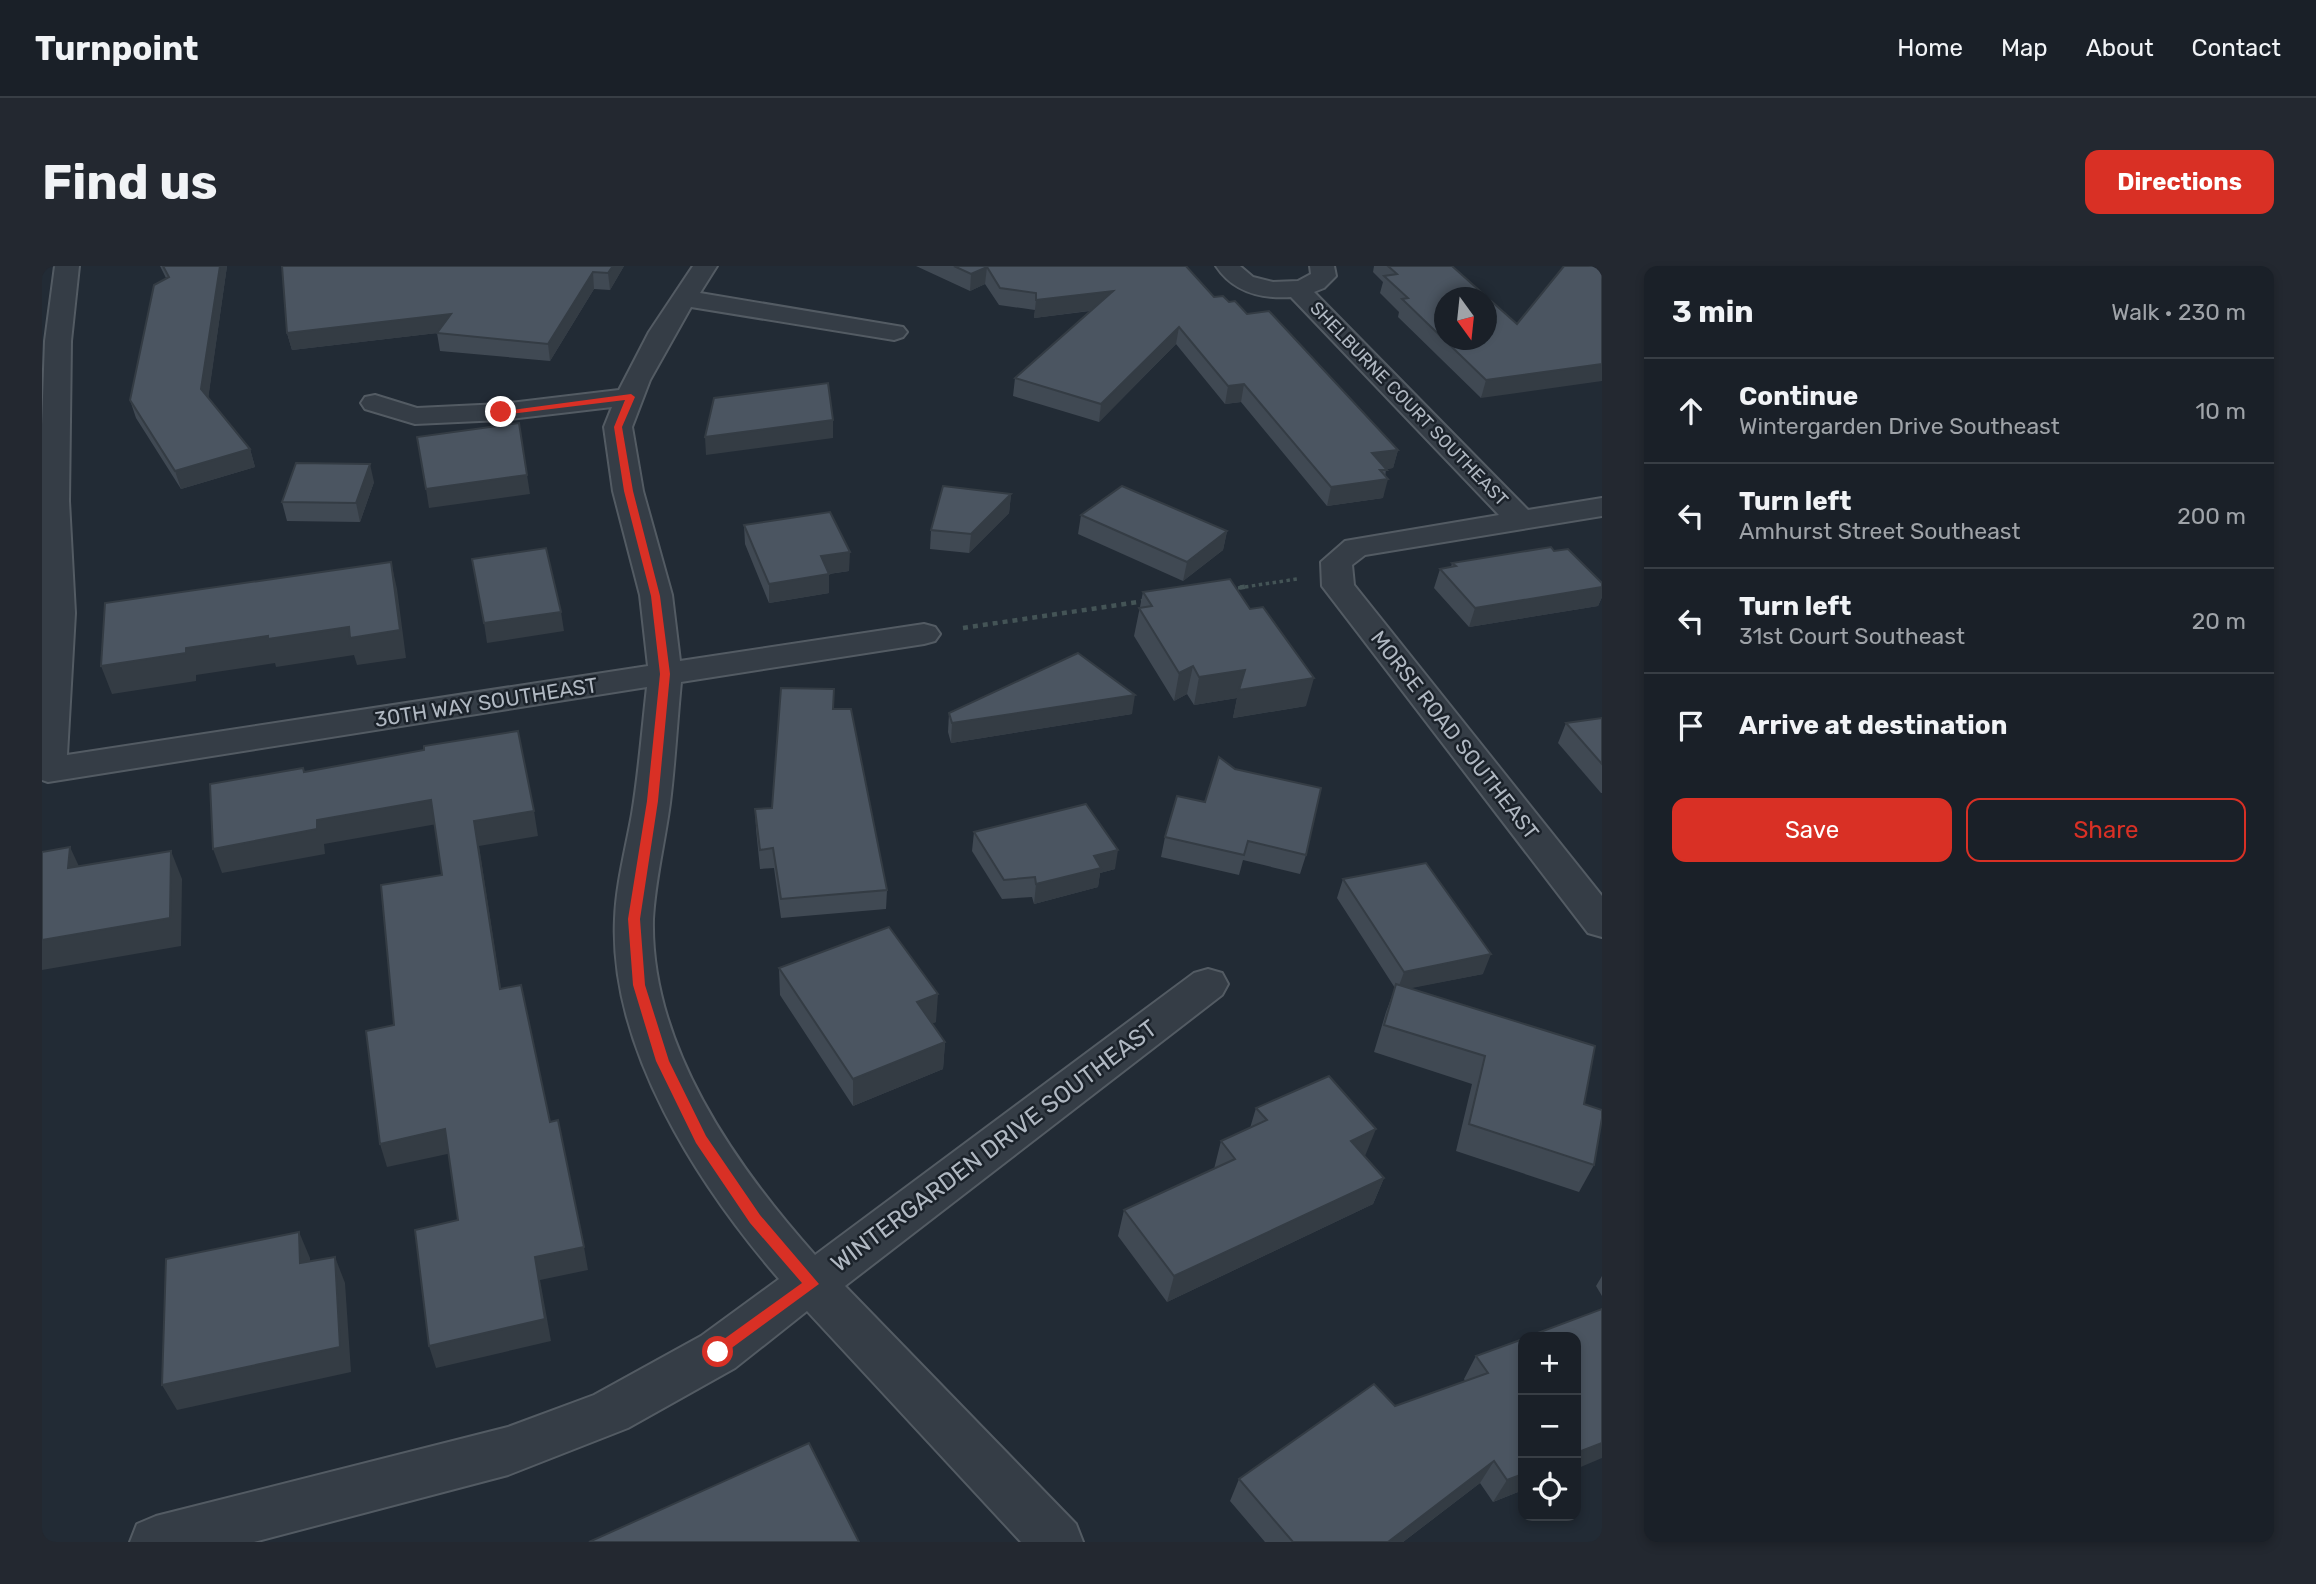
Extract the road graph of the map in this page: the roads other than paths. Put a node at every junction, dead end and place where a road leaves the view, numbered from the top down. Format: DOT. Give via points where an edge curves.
graph roads {
  1 [pos="67,266"];
  2 [pos="705,266"];
  3 [pos="1228,266"];
  4 [pos="1322,266"];
  5 [pos="1297,289"];
  6 [pos="683,298"];
  7 [pos="894,332"];
  8 [pos="631,397"];
  9 [pos="375,404"];
  10 [pos="1602,507"];
  11 [pos="1520,519"];
  12 [pos="924,634"];
  13 [pos="665,674"];
  14 [pos="1602,923"];
  15 [pos="1208,984"];
  16 [pos="812,1284"];
  17 [pos="156,1542"];
  18 [pos="1057,1542"];
  1 -- 13 [label="street, 30TH WAY SOUTHEAST" via="57,354 54,501 59,613 48,770"];
  2 -- 6 [label="street"];
  3 -- 5 [label="street, SHELBURNE COURT SOUTHEAST" via="1248,284"];
  4 -- 5 [label="street, SHELBURNE COURT SOUTHEAST" via="1324,276 1319,282"];
  5 -- 11 [label="street, SHELBURNE COURT SOUTHEAST"];
  6 -- 7 [label="street"];
  6 -- 8 [label="street"];
  8 -- 9 [label="street" via="501,412 415,416"];
  8 -- 13 [label="street" via="618,427 628,491 656,596"];
  10 -- 11 [label="street"];
  11 -- 14 [label="street, MORSE ROAD SOUTHEAST" via="1356,547 1336,562 1338,586"];
  12 -- 13 [label="street, 30TH WAY SOUTHEAST"];
  13 -- 16 [label="street" via="634,919 639,985 663,1061 701,1139 755,1219"];
  15 -- 16 [label="street, WINTERGARDEN DRIVE SOUTHEAST"];
  16 -- 17 [label="street, WINTERGARDEN DRIVE SOUTHEAST" via="718,1352 610,1412 508,1451"];
  16 -- 18 [label="street"];
}
